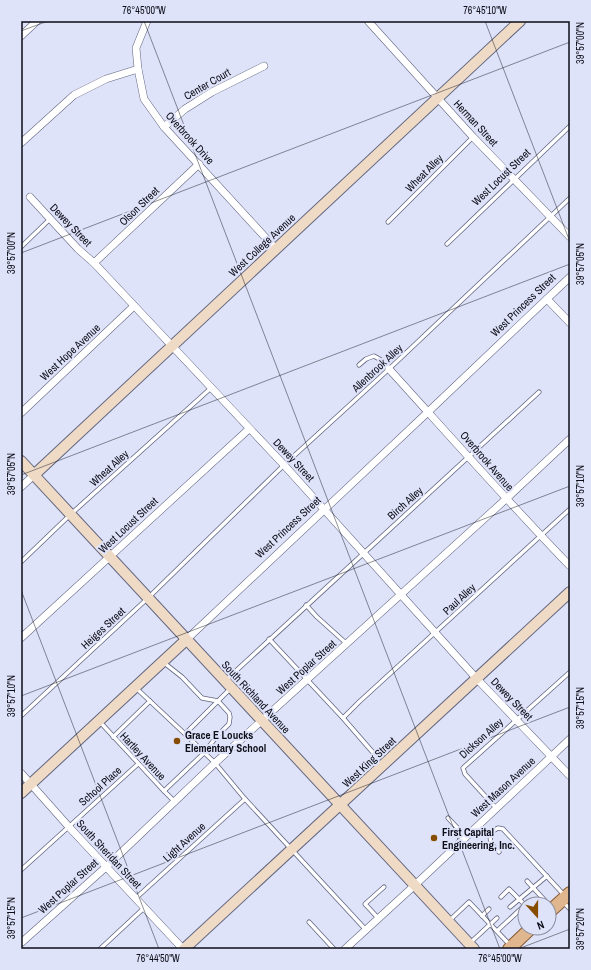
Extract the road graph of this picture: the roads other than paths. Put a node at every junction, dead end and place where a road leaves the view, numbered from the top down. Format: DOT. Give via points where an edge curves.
graph roads {
  1 [pos="147,21"];
  2 [pos="368,21"];
  3 [pos="520,21"];
  4 [pos="34,22"];
  5 [pos="21,36"];
  6 [pos="264,66"];
  7 [pos="138,69"];
  8 [pos="438,98"];
  9 [pos="570,126"];
  10 [pos="164,127"];
  11 [pos="473,137"];
  12 [pos="21,143"];
  13 [pos="199,164"];
  14 [pos="514,179"];
  15 [pos="30,197"];
  16 [pos="570,198"];
  17 [pos="550,216"];
  18 [pos="50,219"];
  19 [pos="388,222"];
  20 [pos="570,237"];
  21 [pos="447,244"];
  22 [pos="21,247"];
  23 [pos="276,249"];
  24 [pos="94,263"];
  25 [pos="570,277"];
  26 [pos="547,299"];
  27 [pos="134,306"];
  28 [pos="570,323"];
  29 [pos="173,346"];
  30 [pos="359,365"];
  31 [pos="390,369"];
  32 [pos="211,388"];
  33 [pos="539,392"];
  34 [pos="428,412"];
  35 [pos="21,413"];
  36 [pos="249,429"];
  37 [pos="570,439"];
  38 [pos="469,456"];
  39 [pos="21,461"];
  40 [pos="284,465"];
  41 [pos="34,475"];
  42 [pos="21,487"];
  43 [pos="506,499"];
  44 [pos="570,509"];
  45 [pos="325,510"];
  46 [pos="71,514"];
  47 [pos="540,536"];
  48 [pos="196,551"];
  49 [pos="363,553"];
  50 [pos="110,557"];
  51 [pos="21,562"];
  52 [pos="570,566"];
  53 [pos="570,592"];
  54 [pos="401,595"];
  55 [pos="148,598"];
  56 [pos="306,605"];
  57 [pos="435,633"];
  58 [pos="21,638"];
  59 [pos="269,639"];
  60 [pos="186,640"];
  61 [pos="347,644"];
  62 [pos="163,662"];
  63 [pos="570,672"];
  64 [pos="477,679"];
  65 [pos="307,680"];
  66 [pos="228,684"];
  67 [pos="136,687"];
  68 [pos="150,701"];
  69 [pos="218,701"];
  70 [pos="21,716"];
  71 [pos="343,718"];
  72 [pos="516,720"];
  73 [pos="99,721"];
  74 [pos="262,721"];
  75 [pos="185,734"];
  76 [pos="113,737"];
  77 [pos="570,739"];
  78 [pos="204,753"];
  79 [pos="376,756"];
  80 [pos="551,756"];
  81 [pos="138,764"];
  82 [pos="215,764"];
  83 [pos="21,773"];
  84 [pos="570,776"];
  85 [pos="32,784"];
  86 [pos="164,791"];
  87 [pos="21,793"];
  88 [pos="244,799"];
  89 [pos="175,802"];
  90 [pos="341,805"];
  91 [pos="496,808"];
  92 [pos="448,818"];
  93 [pos="69,827"];
  94 [pos="466,836"];
  95 [pos="291,850"];
  96 [pos="499,852"];
  97 [pos="106,867"];
  98 [pos="21,870"];
  99 [pos="547,876"];
  100 [pos="527,880"];
  101 [pos="416,885"];
  102 [pos="384,887"];
  103 [pos="534,888"];
  104 [pos="523,896"];
  105 [pos="541,896"];
  106 [pos="501,897"];
  107 [pos="517,897"];
  108 [pos="135,898"];
  109 [pos="567,900"];
  110 [pos="517,901"];
  111 [pos="557,904"];
  112 [pos="510,907"];
  113 [pos="144,908"];
  114 [pos="489,909"];
  115 [pos="517,912"];
  116 [pos="482,916"];
  117 [pos="497,918"];
  118 [pos="379,919"];
  119 [pos="448,921"];
  120 [pos="309,922"];
  121 [pos="490,924"];
  122 [pos="366,930"];
  123 [pos="497,931"];
  124 [pos="523,936"];
  125 [pos="21,943"];
  126 [pos="472,946"];
  127 [pos="350,948"];
  128 [pos="510,948"];
  129 [pos="100,949"];
  130 [pos="184,949"];
  131 [pos="334,949"];
  1 -- 7 [label="street, Overbrook Drive" via="136,48"];
  2 -- 8 [label="street, Herman Street"];
  3 -- 8 [label="street, West College Avenue"];
  4 -- 5 [label="street"];
  6 -- 10 [label="street, Center Court" via="212,92"];
  7 -- 10 [label="street, Overbrook Drive" via="144,98"];
  7 -- 12 [label="street" via="106,79 74,95"];
  8 -- 11 [label="street, Herman Street"];
  8 -- 23 [label="street, West College Avenue"];
  9 -- 14 [label="lane, West Locust Street"];
  10 -- 13 [label="street, Overbrook Drive"];
  11 -- 14 [label="street, Herman Street"];
  11 -- 19 [label="lane, Wheat Alley"];
  13 -- 23 [label="street, Overbrook Drive"];
  13 -- 24 [label="street, Olson Street"];
  14 -- 17 [label="street, Herman Street"];
  14 -- 21 [label="lane, West Locust Street"];
  15 -- 18 [label="street, Dewey Street"];
  16 -- 17 [label="lane, Allenbrook Alley"];
  17 -- 20 [label="street, Herman Street"];
  17 -- 31 [label="lane, Allenbrook Alley"];
  18 -- 22 [label="lane"];
  18 -- 24 [label="street, Dewey Street"];
  23 -- 29 [label="street, West College Avenue"];
  24 -- 27 [label="street, Dewey Street"];
  25 -- 26 [label="street, West Princess Street"];
  26 -- 28 [label="street"];
  26 -- 34 [label="street, West Princess Street"];
  27 -- 29 [label="street, Dewey Street"];
  27 -- 35 [label="street, West Hope Avenue"];
  29 -- 32 [label="street, Dewey Street"];
  29 -- 41 [label="street, West College Avenue"];
  30 -- 31 [label="lane" via="374,356"];
  31 -- 34 [label="street, Overbrook Avenue"];
  31 -- 40 [label="lane, Allenbrook Alley"];
  32 -- 36 [label="street, Dewey Street"];
  32 -- 46 [label="lane, Wheat Alley"];
  33 -- 38 [label="lane, Birch Alley"];
  34 -- 38 [label="street, Overbrook Avenue"];
  34 -- 45 [label="street, West Princess Street"];
  36 -- 40 [label="street, Dewey Street"];
  36 -- 50 [label="street, West Locust Street"];
  37 -- 43 [label="street, West Poplar Street"];
  38 -- 43 [label="street, Overbrook Avenue"];
  38 -- 49 [label="lane, Birch Alley"];
  39 -- 41 [label="street, South Richland Avenue"];
  40 -- 45 [label="street, Dewey Street"];
  40 -- 48 [label="lane, Allenbrook Alley"];
  41 -- 42 [label="street, West College Avenue"];
  41 -- 46 [label="street, South Richland Avenue"];
  43 -- 47 [label="street, Overbrook Avenue"];
  43 -- 54 [label="street, West Poplar Street"];
  44 -- 47 [label="lane, Paul Alley"];
  45 -- 49 [label="street, Dewey Street"];
  45 -- 60 [label="street, West Princess Street"];
  46 -- 50 [label="street, South Richland Avenue"];
  46 -- 51 [label="lane, Wheat Alley"];
  47 -- 52 [label="street, Overbrook Avenue"];
  47 -- 57 [label="lane, Paul Alley"];
  48 -- 55 [label="lane, Heiges Street"];
  49 -- 54 [label="street, Dewey Street"];
  49 -- 56 [label="lane, Birch Alley"];
  50 -- 55 [label="street, South Richland Avenue"];
  50 -- 58 [label="street, West Locust Street"];
  53 -- 64 [label="street, West King Street"];
  54 -- 57 [label="street, Dewey Street"];
  54 -- 61 [label="street, West Poplar Street"];
  55 -- 60 [label="street, South Richland Avenue"];
  55 -- 70 [label="lane, Heiges Street"];
  56 -- 59 [label="lane, Birch Alley"];
  56 -- 61 [label="lane"];
  57 -- 64 [label="street, Dewey Street"];
  57 -- 71 [label="lane, Paul Alley"];
  59 -- 65 [label="lane"];
  59 -- 66 [label="lane"];
  60 -- 62 [label="street, West Princess Street"];
  60 -- 66 [label="street, South Richland Avenue"];
  61 -- 65 [label="street, West Poplar Street"];
  62 -- 67 [label="street, West Princess Street"];
  62 -- 69 [label="lane" via="202,698"];
  63 -- 72 [label="lane, Dickson Alley"];
  64 -- 72 [label="street, Dewey Street"];
  64 -- 90 [label="street, West King Street"];
  65 -- 71 [label="lane"];
  65 -- 74 [label="street, West Poplar Street"];
  66 -- 69 [label="lane"];
  66 -- 74 [label="street, South Richland Avenue"];
  67 -- 68 [label="lane"];
  67 -- 73 [label="street, West Princess Street"];
  68 -- 75 [label="lane"];
  68 -- 76 [label="lane"];
  69 -- 75 [label="lane"];
  69 -- 78 [label="lane" via="229,713 230,724"];
  71 -- 79 [label="lane"];
  72 -- 80 [label="street, Dewey Street"];
  72 -- 91 [label="lane, Dickson Alley" via="462,768"];
  73 -- 76 [label="lane, Hartley Avenue"];
  73 -- 85 [label="street, West Princess Street"];
  74 -- 82 [label="street, West Poplar Street"];
  74 -- 90 [label="street, South Richland Avenue"];
  75 -- 78 [label="lane"];
  76 -- 81 [label="lane, Hartley Avenue"];
  77 -- 80 [label="street, West Mason Avenue"];
  78 -- 82 [label="lane"];
  78 -- 86 [label="lane"];
  80 -- 84 [label="street, Dewey Street"];
  80 -- 91 [label="street, West Mason Avenue"];
  81 -- 86 [label="lane, Hartley Avenue"];
  81 -- 93 [label="lane, School Place"];
  82 -- 88 [label="lane"];
  82 -- 89 [label="street, West Poplar Street"];
  83 -- 85 [label="street, South Sheridan Street"];
  85 -- 87 [label="street, West Princess Street"];
  85 -- 93 [label="street, South Sheridan Street"];
  86 -- 89 [label="lane, Hartley Avenue"];
  88 -- 95 [label="lane"];
  88 -- 108 [label="lane, Light Avenue"];
  89 -- 97 [label="street, West Poplar Street"];
  90 -- 95 [label="street, West King Street"];
  90 -- 101 [label="street, South Richland Avenue"];
  91 -- 94 [label="street, West Mason Avenue"];
  92 -- 94 [label="lane"];
  93 -- 97 [label="street, South Sheridan Street"];
  93 -- 98 [label="lane, School Place"];
  94 -- 101 [label="street, West Mason Avenue"];
  95 -- 122 [label="lane"];
  95 -- 130 [label="street, West King Street"];
  96 -- 99 [label="lane" via="490,837 491,832 498,828 502,829"];
  97 -- 108 [label="street, South Sheridan Street"];
  97 -- 125 [label="street, West Poplar Street"];
  99 -- 103 [label="lane"];
  99 -- 109 [label="lane"];
  100 -- 103 [label="lane"];
  101 -- 118 [label="street, West Mason Avenue"];
  101 -- 119 [label="street, South Richland Avenue"];
  102 -- 118 [label="lane" via="365,904"];
  103 -- 104 [label="lane"];
  103 -- 105 [label="lane"];
  106 -- 107 [label="lane" via="509,889"];
  108 -- 113 [label="street, South Sheridan Street"];
  109 -- 111 [label="main road"];
  110 -- 112 [label="lane"];
  113 -- 129 [label="lane"];
  113 -- 130 [label="street, South Sheridan Street"];
  114 -- 116 [label="lane"];
  115 -- 123 [label="lane"];
  116 -- 119 [label="lane" via="469,902"];
  116 -- 121 [label="lane"];
  117 -- 121 [label="lane"];
  118 -- 122 [label="street, West Mason Avenue"];
  119 -- 126 [label="street, South Richland Avenue"];
  120 -- 131 [label="lane"];
  121 -- 123 [label="lane"];
  121 -- 126 [label="lane"];
  122 -- 127 [label="street, West Mason Avenue"];
  123 -- 128 [label="lane"];
  124 -- 128 [label="main road"];
}
